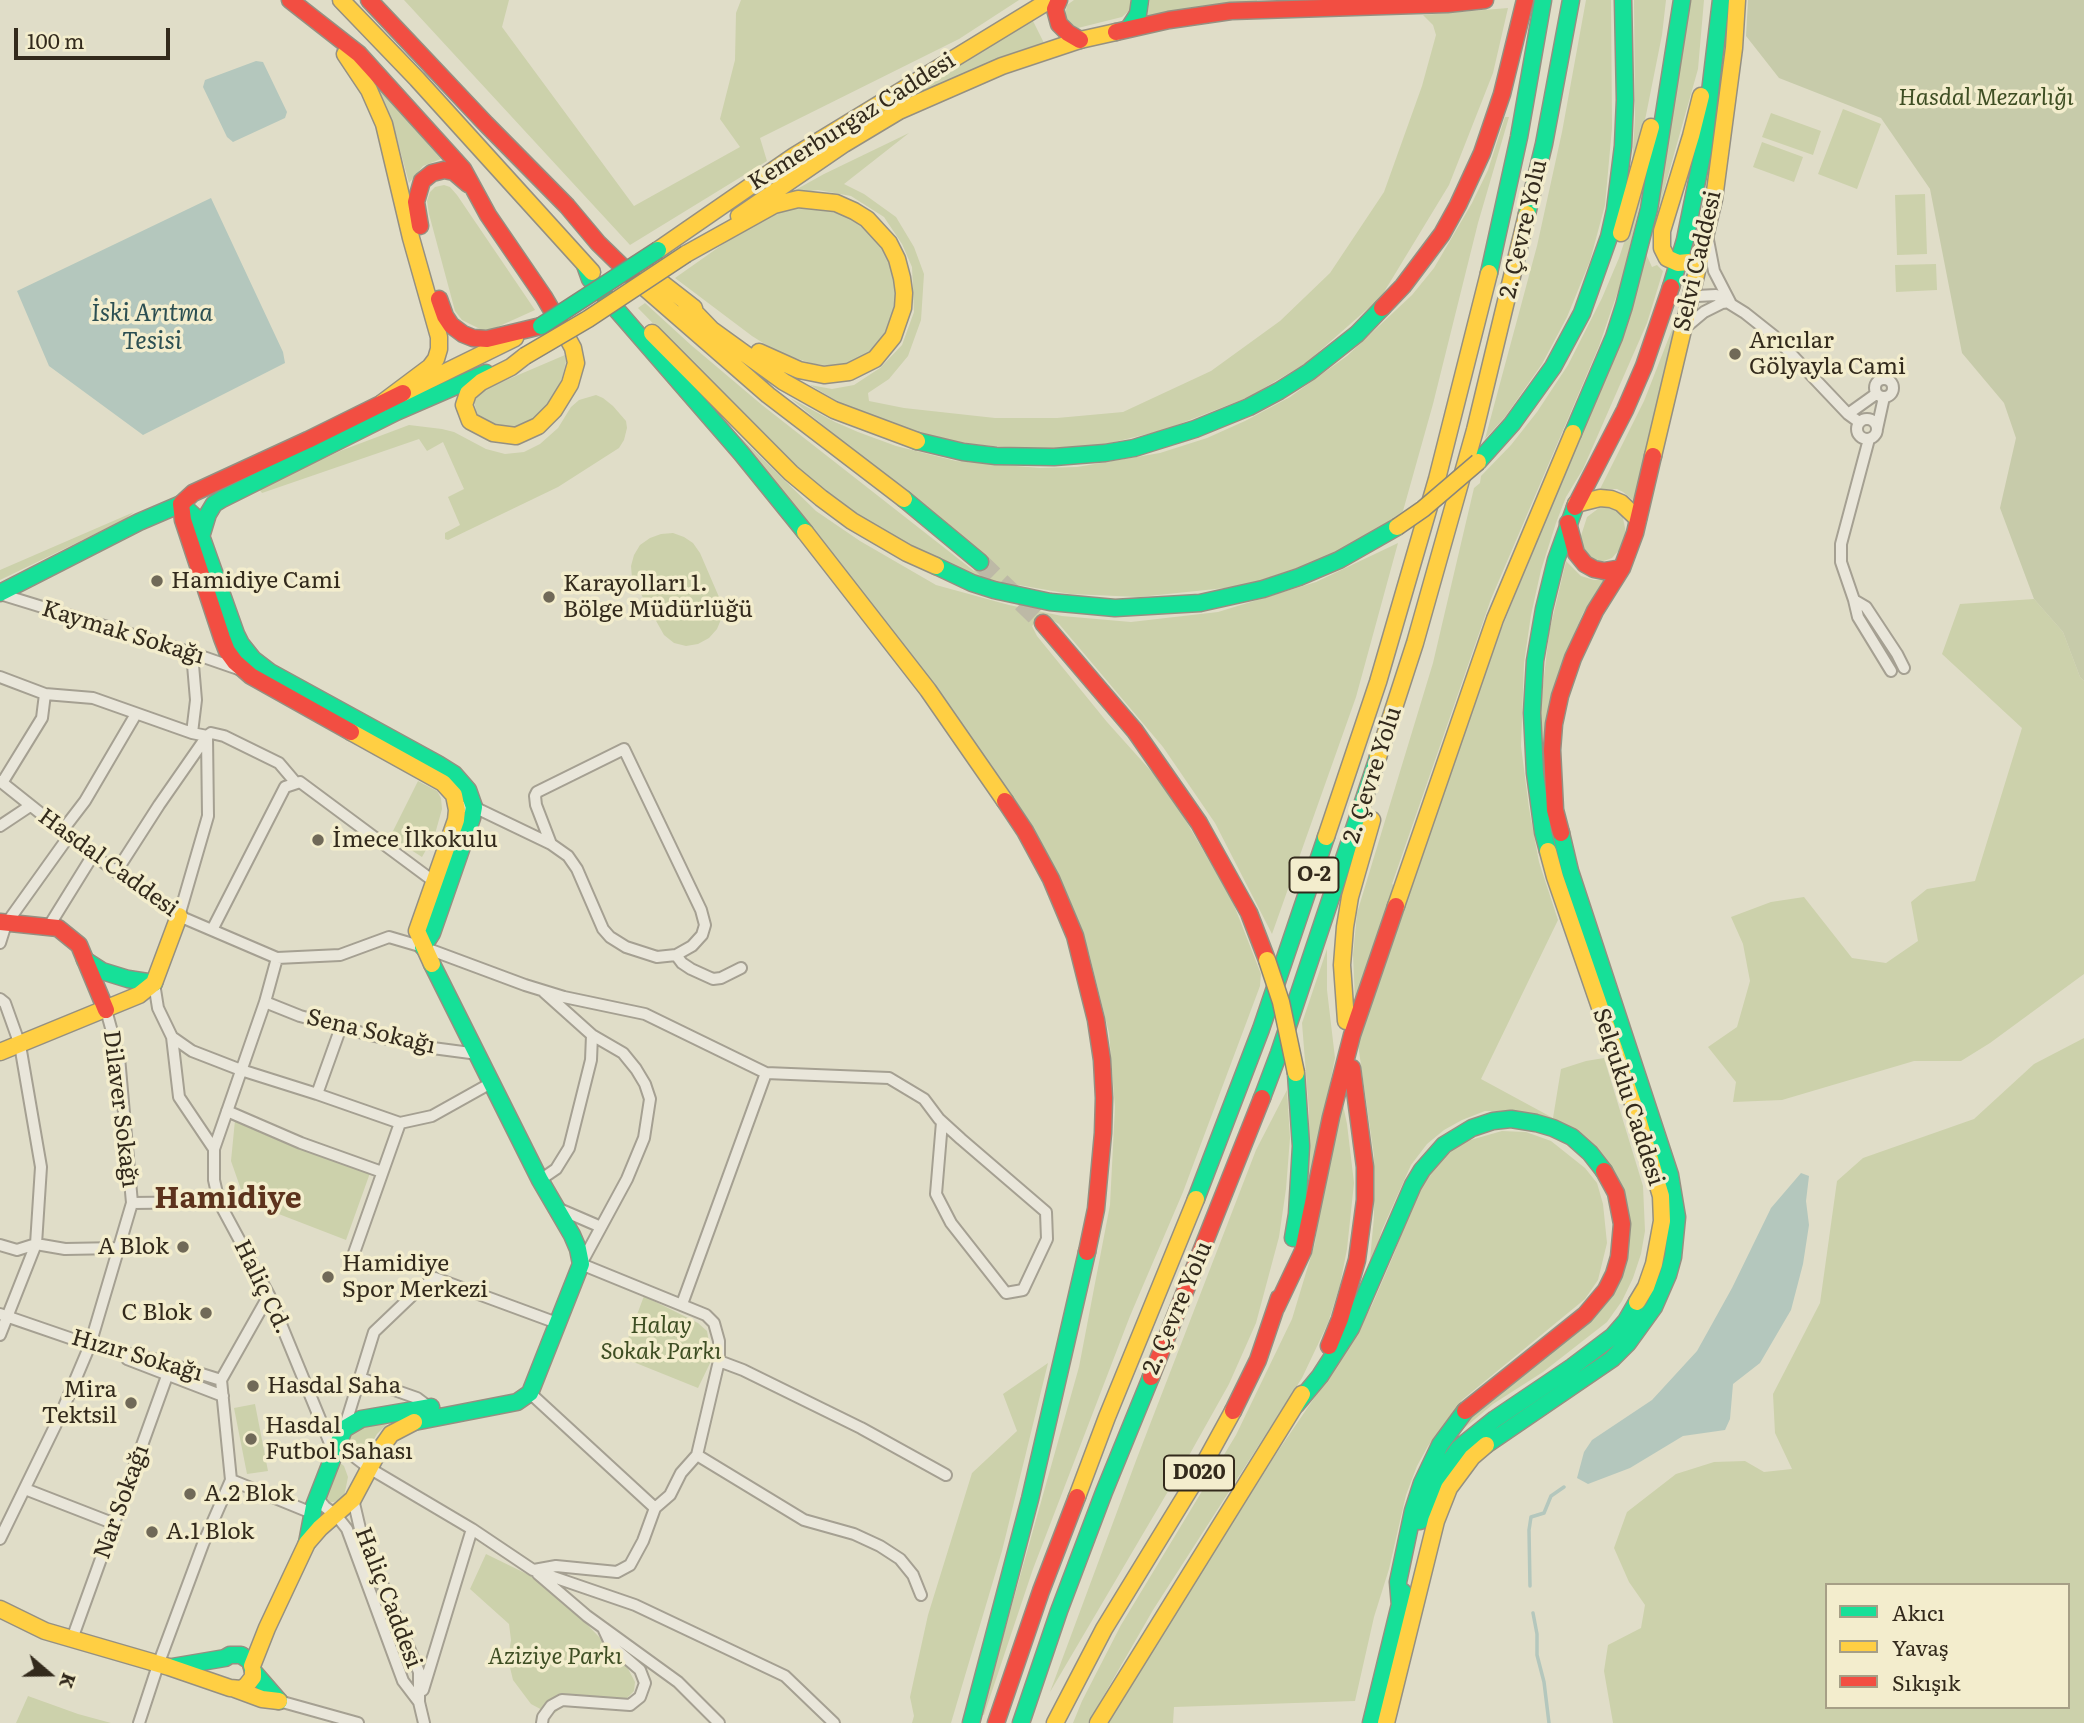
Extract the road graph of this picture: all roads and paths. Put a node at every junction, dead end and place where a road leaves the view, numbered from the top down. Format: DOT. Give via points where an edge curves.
graph roads {
  1 [pos="325,0"];
  2 [pos="341,0"];
  3 [pos="369,0"];
  4 [pos="386,0"];
  5 [pos="1050,0"];
  6 [pos="1059,0"];
  7 [pos="1140,0"];
  8 [pos="1485,0"];
  9 [pos="1525,0"];
  10 [pos="1543,0"];
  11 [pos="1571,0"];
  12 [pos="1623,0"];
  13 [pos="1676,0"];
  14 [pos="1682,0"];
  15 [pos="1721,0"];
  16 [pos="1737,0"];
  17 [pos="295,4"];
  18 [pos="1129,28"];
  19 [pos="1080,40"];
  20 [pos="444,110"];
  21 [pos="486,124"];
  22 [pos="473,190"];
  23 [pos="583,224"];
  24 [pos="1707,230"];
  25 [pos="686,254"];
  26 [pos="1700,256"];
  27 [pos="1678,263"];
  28 [pos="585,265"];
  29 [pos="1690,299"];
  30 [pos="685,302"];
  31 [pos="1730,302"];
  32 [pos="541,326"];
  33 [pos="1682,332"];
  34 [pos="1572,334"];
  35 [pos="1654,337"];
  36 [pos="525,356"];
  37 [pos="382,403"];
  38 [pos="1848,414"];
  39 [pos="1859,422"];
  40 [pos="1877,429"];
  41 [pos="1869,439"];
  42 [pos="248,485"];
  43 [pos="1576,503"];
  44 [pos="181,504"];
  45 [pos="1639,519"];
  46 [pos="1568,523"];
  47 [pos="201,537"];
  48 [pos="980,562"];
  49 [pos="1622,568"];
  50 [pos="0,594"];
  51 [pos="1854,600"];
  52 [pos="1043,622"];
  53 [pos="192,653"];
  54 [pos="1904,668"];
  55 [pos="1891,671"];
  56 [pos="246,672"];
  57 [pos="0,677"];
  58 [pos="45,694"];
  59 [pos="136,714"];
  60 [pos="192,733"];
  61 [pos="207,736"];
  62 [pos="1381,751"];
  63 [pos="1,782"];
  64 [pos="296,783"];
  65 [pos="30,806"];
  66 [pos="457,807"];
  67 [pos="474,807"];
  68 [pos="0,826"];
  69 [pos="66,834"];
  70 [pos="551,844"];
  71 [pos="93,855"];
  72 [pos="116,872"];
  73 [pos="441,886"];
  74 [pos="179,916"];
  75 [pos="3,923"];
  76 [pos="49,926"];
  77 [pos="212,930"];
  78 [pos="0,943"];
  79 [pos="423,947"];
  80 [pos="676,955"];
  81 [pos="277,958"];
  82 [pos="85,960"];
  83 [pos="741,968"];
  84 [pos="154,983"];
  85 [pos="542,990"];
  86 [pos="0,999"];
  87 [pos="265,1002"];
  88 [pos="106,1010"];
  89 [pos="1346,1021"];
  90 [pos="341,1027"];
  91 [pos="592,1035"];
  92 [pos="172,1037"];
  93 [pos="20,1045"];
  94 [pos="0,1052"];
  95 [pos="478,1054"];
  96 [pos="1352,1068"];
  97 [pos="241,1070"];
  98 [pos="766,1073"];
  99 [pos="491,1083"];
  100 [pos="317,1094"];
  101 [pos="227,1111"];
  102 [pos="939,1119"];
  103 [pos="400,1123"];
  104 [pos="214,1149"];
  105 [pos="382,1172"];
  106 [pos="540,1180"];
  107 [pos="219,1202"];
  108 [pos="132,1203"];
  109 [pos="557,1208"];
  110 [pos="601,1227"];
  111 [pos="36,1244"];
  112 [pos="0,1245"];
  113 [pos="119,1248"];
  114 [pos="354,1253"];
  115 [pos="581,1264"];
  116 [pos="269,1295"];
  117 [pos="682,1304"];
  118 [pos="1276,1308"];
  119 [pos="4,1315"];
  120 [pos="557,1324"];
  121 [pos="0,1335"];
  122 [pos="90,1345"];
  123 [pos="719,1361"];
  124 [pos="169,1370"];
  125 [pos="360,1378"];
  126 [pos="221,1380"];
  127 [pos="530,1393"];
  128 [pos="222,1396"];
  129 [pos="1296,1405"];
  130 [pos="429,1407"];
  131 [pos="344,1429"];
  132 [pos="334,1453"];
  133 [pos="697,1455"];
  134 [pos="369,1468"];
  135 [pos="946,1475"];
  136 [pos="232,1480"];
  137 [pos="25,1489"];
  138 [pos="319,1492"];
  139 [pos="353,1499"];
  140 [pos="655,1508"];
  141 [pos="312,1513"];
  142 [pos="336,1514"];
  143 [pos="115,1524"];
  144 [pos="472,1529"];
  145 [pos="0,1539"];
  146 [pos="307,1543"];
  147 [pos="533,1570"];
  148 [pos="921,1595"];
  149 [pos="1400,1606"];
  150 [pos="0,1609"];
  151 [pos="267,1628"];
  152 [pos="603,1628"];
  153 [pos="1104,1629"];
  154 [pos="72,1639"];
  155 [pos="231,1656"];
  156 [pos="164,1666"];
  157 [pos="253,1669"];
  158 [pos="232,1689"];
  159 [pos="279,1701"];
  160 [pos="419,1702"];
  161 [pos="139,1723"];
  162 [pos="358,1723"];
  163 [pos="424,1723"];
  164 [pos="542,1723"];
  165 [pos="719,1723"];
  166 [pos="834,1723"];
  167 [pos="971,1723"];
  168 [pos="996,1723"];
  169 [pos="1021,1723"];
  170 [pos="1055,1723"];
  171 [pos="1067,1723"];
  172 [pos="1098,1723"];
  173 [pos="1371,1723"];
  174 [pos="1385,1723"];
  1 -- 20 [label="main road" via="404,80"];
  2 -- 20 [label="main road"];
  3 -- 21 [label="main road"];
  4 -- 21 [label="main road" via="468,90"];
  5 -- 32 [label="main road, Kemerburgaz Caddesi, bridge" via="870,107"];
  6 -- 19 [label="main road" via="1055,9 1059,24"];
  7 -- 18 [label="main road"];
  8 -- 18 [label="main road, Kemerburgaz Caddesi" via="1231,11"];
  9 -- 30 [label="main road" via="1482,153 1442,234 1417,269 1381,312 1309,372 1259,402 1195,429 1105,453 1054,457 963,452 913,440 834,410 784,382 712,330"];
  10 -- 168 [label="main road, 2. Çevre Yolu / O-2" via="1481,309 1378,682 1257,1041 1107,1417"];
  11 -- 62 [label="main road, 2. Çevre Yolu / O-2" via="1546,133 1496,348 1443,547"];
  12 -- 34 [label="main road" via="1625,111 1615,210 1592,289"];
  13 -- 34 [label="main road" via="1657,103 1622,231 1595,299"];
  14 -- 118 [label="main road" via="1649,209 1620,321 1495,619 1459,717 1352,1035 1303,1251"];
  15 -- 27 [label="main road, Selvi Caddesi" via="1703,151"];
  15 -- 27 [label="main road" via="1699,107 1661,231 1664,254"];
  16 -- 24 [label="main road, Selvi Caddesi"];
  17 -- 22 [label="main road" via="369,65 463,169"];
  17 -- 37 [label="main road" via="350,60 377,106 439,337 430,367"];
  18 -- 19 [label="main road, Kemerburgaz Caddesi"];
  19 -- 25 [label="main road, Kemerburgaz Caddesi" via="1002,66 899,111 806,168"];
  20 -- 28 [label="main road"];
  21 -- 23 [label="main road"];
  22 -- 32 [label="main road" via="454,172 444,170 422,181 417,194 419,220 445,316 456,330 480,340"];
  22 -- 36 [label="main road" via="544,298 573,348 576,363 554,410 528,432 516,436 494,433 470,421 464,405 468,393"];
  23 -- 30 [label="main road"];
  23 -- 48 [label="main road" via="618,263 712,348"];
  24 -- 26 [label="main road, Selvi Caddesi"];
  24 -- 31 [label="street" via="1714,271"];
  25 -- 30 [label="main road" via="774,205 821,200 854,211 878,229 897,260 904,293 899,323 885,348 863,366 836,375 787,366"];
  25 -- 36 [label="main road, bridge"];
  26 -- 27 [label="main road"];
  26 -- 29 [label="main road, Selvi Caddesi"];
  27 -- 35 [label="main road, Selvi Caddesi"];
  28 -- 34 [label="main road, bridge" via="791,473 852,521 907,554 994,590 1050,602 1115,608 1200,603 1263,589 1339,560 1397,527 1478,462 1530,401"];
  28 -- 167 [label="main road" via="590,279 834,568 977,758 1045,867 1071,926 1087,979 1104,1098 1096,1209 1036,1476"];
  29 -- 31 [label="street" via="1712,295"];
  29 -- 33 [label="main road, Selvi Caddesi"];
  29 -- 35 [label="main road" via="1676,307"];
  31 -- 33 [label="street" via="1704,312"];
  31 -- 38 [label="street" via="1774,336"];
  32 -- 37 [label="main road"];
  33 -- 45 [label="main road, Selvi Caddesi"];
  35 -- 43 [label="main road, Selvi Caddesi" via="1625,410"];
  36 -- 42 [label="main road" via="396,412"];
  37 -- 44 [label="main road" via="193,493"];
  38 -- 39 [label="street"];
  38 -- 40 [label="street" via="1880,396"];
  39 -- 40 [label="street" via="1869,419"];
  39 -- 41 [label="street" via="1857,434"];
  40 -- 41 [label="street"];
  41 -- 51 [label="street" via="1841,544 1841,562"];
  42 -- 44 [label="main road" via="191,505"];
  42 -- 47 [label="main road" via="214,505"];
  43 -- 45 [label="main road" via="1611,499"];
  43 -- 46 [label="main road, Selçuklu Caddesi"];
  44 -- 47 [label="main road" via="194,516"];
  44 -- 50 [label="main road"];
  44 -- 56 [label="main road" via="222,638"];
  45 -- 49 [label="main road, Selçuklu Caddesi"];
  46 -- 49 [label="main road" via="1576,553 1585,564 1594,569"];
  46 -- 149 [label="main road, Selçuklu Caddesi" via="1535,661 1533,745 1539,811 1555,877 1656,1176 1661,1196 1660,1241 1646,1287 1613,1336 1473,1435 1448,1462 1426,1502"];
  47 -- 67 [label="main road" via="236,634 253,659 454,774 468,790"];
  49 -- 174 [label="main road, Selçuklu Caddesi" via="1580,639 1567,674 1554,724 1553,794 1576,891 1670,1175 1677,1217 1673,1257 1654,1307 1628,1343 1612,1359 1485,1446 1449,1488 1436,1521"];
  50 -- 53 [label="street, Kaymak Sokağı"];
  51 -- 54 [label="street" via="1866,607"];
  51 -- 55 [label="street" via="1858,617"];
  52 -- 118 [label="main road, bridge" via="1135,731 1199,823 1249,913 1267,960 1296,1073 1301,1146 1297,1214"];
  53 -- 56 [label="street, Kaymak Sokağı"];
  53 -- 60 [label="street" via="197,700"];
  56 -- 66 [label="main road" via="443,783"];
  57 -- 58 [label="street"];
  58 -- 59 [label="street" via="93,698"];
  58 -- 63 [label="street" via="42,718"];
  59 -- 60 [label="street"];
  59 -- 69 [label="street"];
  60 -- 61 [label="street"];
  61 -- 64 [label="street" via="224,736 279,763"];
  61 -- 72 [label="street"];
  61 -- 74 [label="street" via="208,816"];
  62 -- 89 [label="main road" via="1377,797 1345,928"];
  62 -- 169 [label="main road, 2. Çevre Yolu / O-2" via="1279,1053 1104,1492"];
  63 -- 65 [label="street, Hasdal Caddesi"];
  64 -- 73 [label="street"];
  64 -- 77 [label="street" via="285,787"];
  65 -- 68 [label="street"];
  65 -- 69 [label="street, Hasdal Caddesi"];
  66 -- 67 [label="street"];
  66 -- 73 [label="main road"];
  67 -- 70 [label="street"];
  67 -- 73 [label="main road"];
  69 -- 71 [label="street, Hasdal Caddesi"];
  69 -- 75 [label="street"];
  70 -- 80 [label="street" via="577,869 610,937 657,957"];
  70 -- 80 [label="street" via="536,805 537,792 625,749 705,925 692,946"];
  71 -- 72 [label="street, Hasdal Caddesi"];
  71 -- 76 [label="street"];
  72 -- 74 [label="street, Hasdal Caddesi"];
  73 -- 79 [label="main road" via="432,933"];
  74 -- 77 [label="street, Hasdal Caddesi"];
  74 -- 84 [label="main road"];
  75 -- 76 [label="main road"];
  75 -- 78 [label="street"];
  76 -- 82 [label="main road" via="79,945"];
  77 -- 81 [label="street, Hasdal Caddesi"];
  79 -- 81 [label="street, Hasdal Caddesi" via="388,937 340,955"];
  79 -- 85 [label="street, Hasdal Caddesi"];
  79 -- 95 [label="main road"];
  80 -- 83 [label="street" via="691,969 713,979"];
  81 -- 87 [label="street, Haliç Cd."];
  82 -- 84 [label="main road" via="102,971"];
  82 -- 88 [label="main road"];
  84 -- 88 [label="main road"];
  84 -- 92 [label="street" via="158,1008"];
  85 -- 91 [label="street"];
  85 -- 98 [label="street, Hasdal Caddesi" via="645,1014"];
  86 -- 93 [label="street"];
  87 -- 90 [label="street, Sena Sokağı"];
  87 -- 97 [label="street, Haliç Cd."];
  88 -- 93 [label="main road"];
  88 -- 108 [label="street, Dilaver Sokağı" via="119,1056"];
  90 -- 95 [label="street, Sena Sokağı"];
  90 -- 100 [label="street"];
  91 -- 106 [label="street" via="591,1060 569,1148 556,1169"];
  91 -- 110 [label="street" via="623,1053 650,1099 644,1138"];
  92 -- 97 [label="street" via="192,1051"];
  92 -- 104 [label="street" via="179,1097"];
  93 -- 94 [label="main road"];
  93 -- 111 [label="street" via="41,1167"];
  95 -- 99 [label="main road"];
  96 -- 129 [label="main road" via="1365,1167 1363,1227 1340,1319"];
  97 -- 100 [label="street"];
  97 -- 101 [label="street, Haliç Cd."];
  98 -- 102 [label="street" via="889,1078 924,1099"];
  98 -- 117 [label="street"];
  99 -- 103 [label="street" via="432,1116"];
  99 -- 106 [label="main road"];
  100 -- 103 [label="street"];
  101 -- 104 [label="street, Haliç Cd."];
  101 -- 105 [label="street"];
  102 -- 102 [label="street" via="936,1194 951,1223 1006,1293 1023,1290 1047,1239 1046,1212"];
  103 -- 105 [label="street"];
  104 -- 107 [label="street, Haliç Cd."];
  105 -- 114 [label="street"];
  106 -- 109 [label="main road"];
  107 -- 108 [label="street"];
  107 -- 116 [label="street, Haliç Cd."];
  108 -- 113 [label="street, Dilaver Sokağı"];
  109 -- 110 [label="street"];
  109 -- 115 [label="main road"];
  110 -- 115 [label="street"];
  111 -- 112 [label="street" via="17,1250"];
  111 -- 113 [label="street" via="65,1249"];
  111 -- 119 [label="street"];
  113 -- 122 [label="street, Dilaver Sokağı"];
  115 -- 117 [label="street"];
  115 -- 120 [label="main road"];
  116 -- 126 [label="street, Hızır Sokağı"];
  116 -- 132 [label="street, Haliç Cd."];
  117 -- 123 [label="street" via="714,1324"];
  118 -- 153 [label="main road, D020" via="1231,1416"];
  119 -- 121 [label="street"];
  119 -- 122 [label="street, Hızır Sokağı"];
  120 -- 125 [label="street" via="435,1278 374,1332"];
  120 -- 127 [label="main road"];
  122 -- 124 [label="street, Hızır Sokağı"];
  122 -- 137 [label="street, Dilaver Sokağı"];
  123 -- 133 [label="street"];
  123 -- 135 [label="street" via="861,1428"];
  124 -- 126 [label="street, Hızır Sokağı"];
  124 -- 128 [label="street"];
  124 -- 143 [label="street, Nar Sokağı"];
  125 -- 130 [label="street" via="417,1398"];
  125 -- 131 [label="street"];
  126 -- 128 [label="street"];
  127 -- 130 [label="main road" via="518,1391"];
  127 -- 134 [label="main road" via="517,1402 417,1420 399,1428 383,1443"];
  127 -- 140 [label="street"];
  128 -- 136 [label="street"];
  129 -- 149 [label="main road" via="1351,1328 1413,1185 1444,1144 1472,1128 1511,1119 1553,1128 1590,1153 1611,1181 1620,1208 1622,1239 1614,1274 1585,1315 1475,1402 1440,1446 1413,1511 1398,1582"];
  129 -- 172 [label="main road"];
  130 -- 131 [label="main road" via="361,1419"];
  131 -- 132 [label="main road"];
  132 -- 134 [label="street" via="352,1455"];
  132 -- 138 [label="main road"];
  133 -- 140 [label="street" via="670,1495"];
  133 -- 148 [label="street" via="804,1520 880,1546 900,1559"];
  134 -- 139 [label="main road"];
  134 -- 144 [label="street"];
  136 -- 141 [label="street"];
  136 -- 156 [label="street" via="203,1545"];
  137 -- 143 [label="street"];
  137 -- 145 [label="street, Dilaver Sokağı"];
  138 -- 141 [label="main road"];
  138 -- 142 [label="street, Haliç Caddesi" via="320,1501"];
  139 -- 142 [label="main road"];
  139 -- 160 [label="street, Haliç Caddesi" via="361,1533 419,1672"];
  140 -- 147 [label="street" via="630,1565 617,1573 556,1566"];
  141 -- 146 [label="main road"];
  142 -- 146 [label="main road"];
  142 -- 160 [label="street, Haliç Caddesi" via="352,1539 403,1681"];
  143 -- 154 [label="street, Nar Sokağı"];
  144 -- 147 [label="street"];
  144 -- 160 [label="street"];
  146 -- 151 [label="main road"];
  147 -- 152 [label="street"];
  147 -- 166 [label="street" via="635,1605 785,1676"];
  149 -- 173 [label="main road, Selçuklu Caddesi"];
  150 -- 154 [label="main road"];
  151 -- 155 [label="main road"];
  151 -- 157 [label="main road"];
  152 -- 164 [label="street" via="611,1645 640,1670 645,1683 640,1697 630,1705 562,1700 551,1706"];
  152 -- 165 [label="street" via="678,1682"];
  153 -- 170 [label="main road, D020"];
  153 -- 171 [label="main road"];
  154 -- 156 [label="main road"];
  155 -- 156 [label="main road"];
  155 -- 157 [label="main road" via="246,1657"];
  155 -- 158 [label="main road" via="219,1666 219,1677"];
  156 -- 158 [label="main road"];
  156 -- 161 [label="street"];
  157 -- 158 [label="main road" via="246,1686"];
  157 -- 159 [label="main road"];
  158 -- 159 [label="main road"];
  159 -- 162 [label="street"];
  160 -- 163 [label="street"];
}
